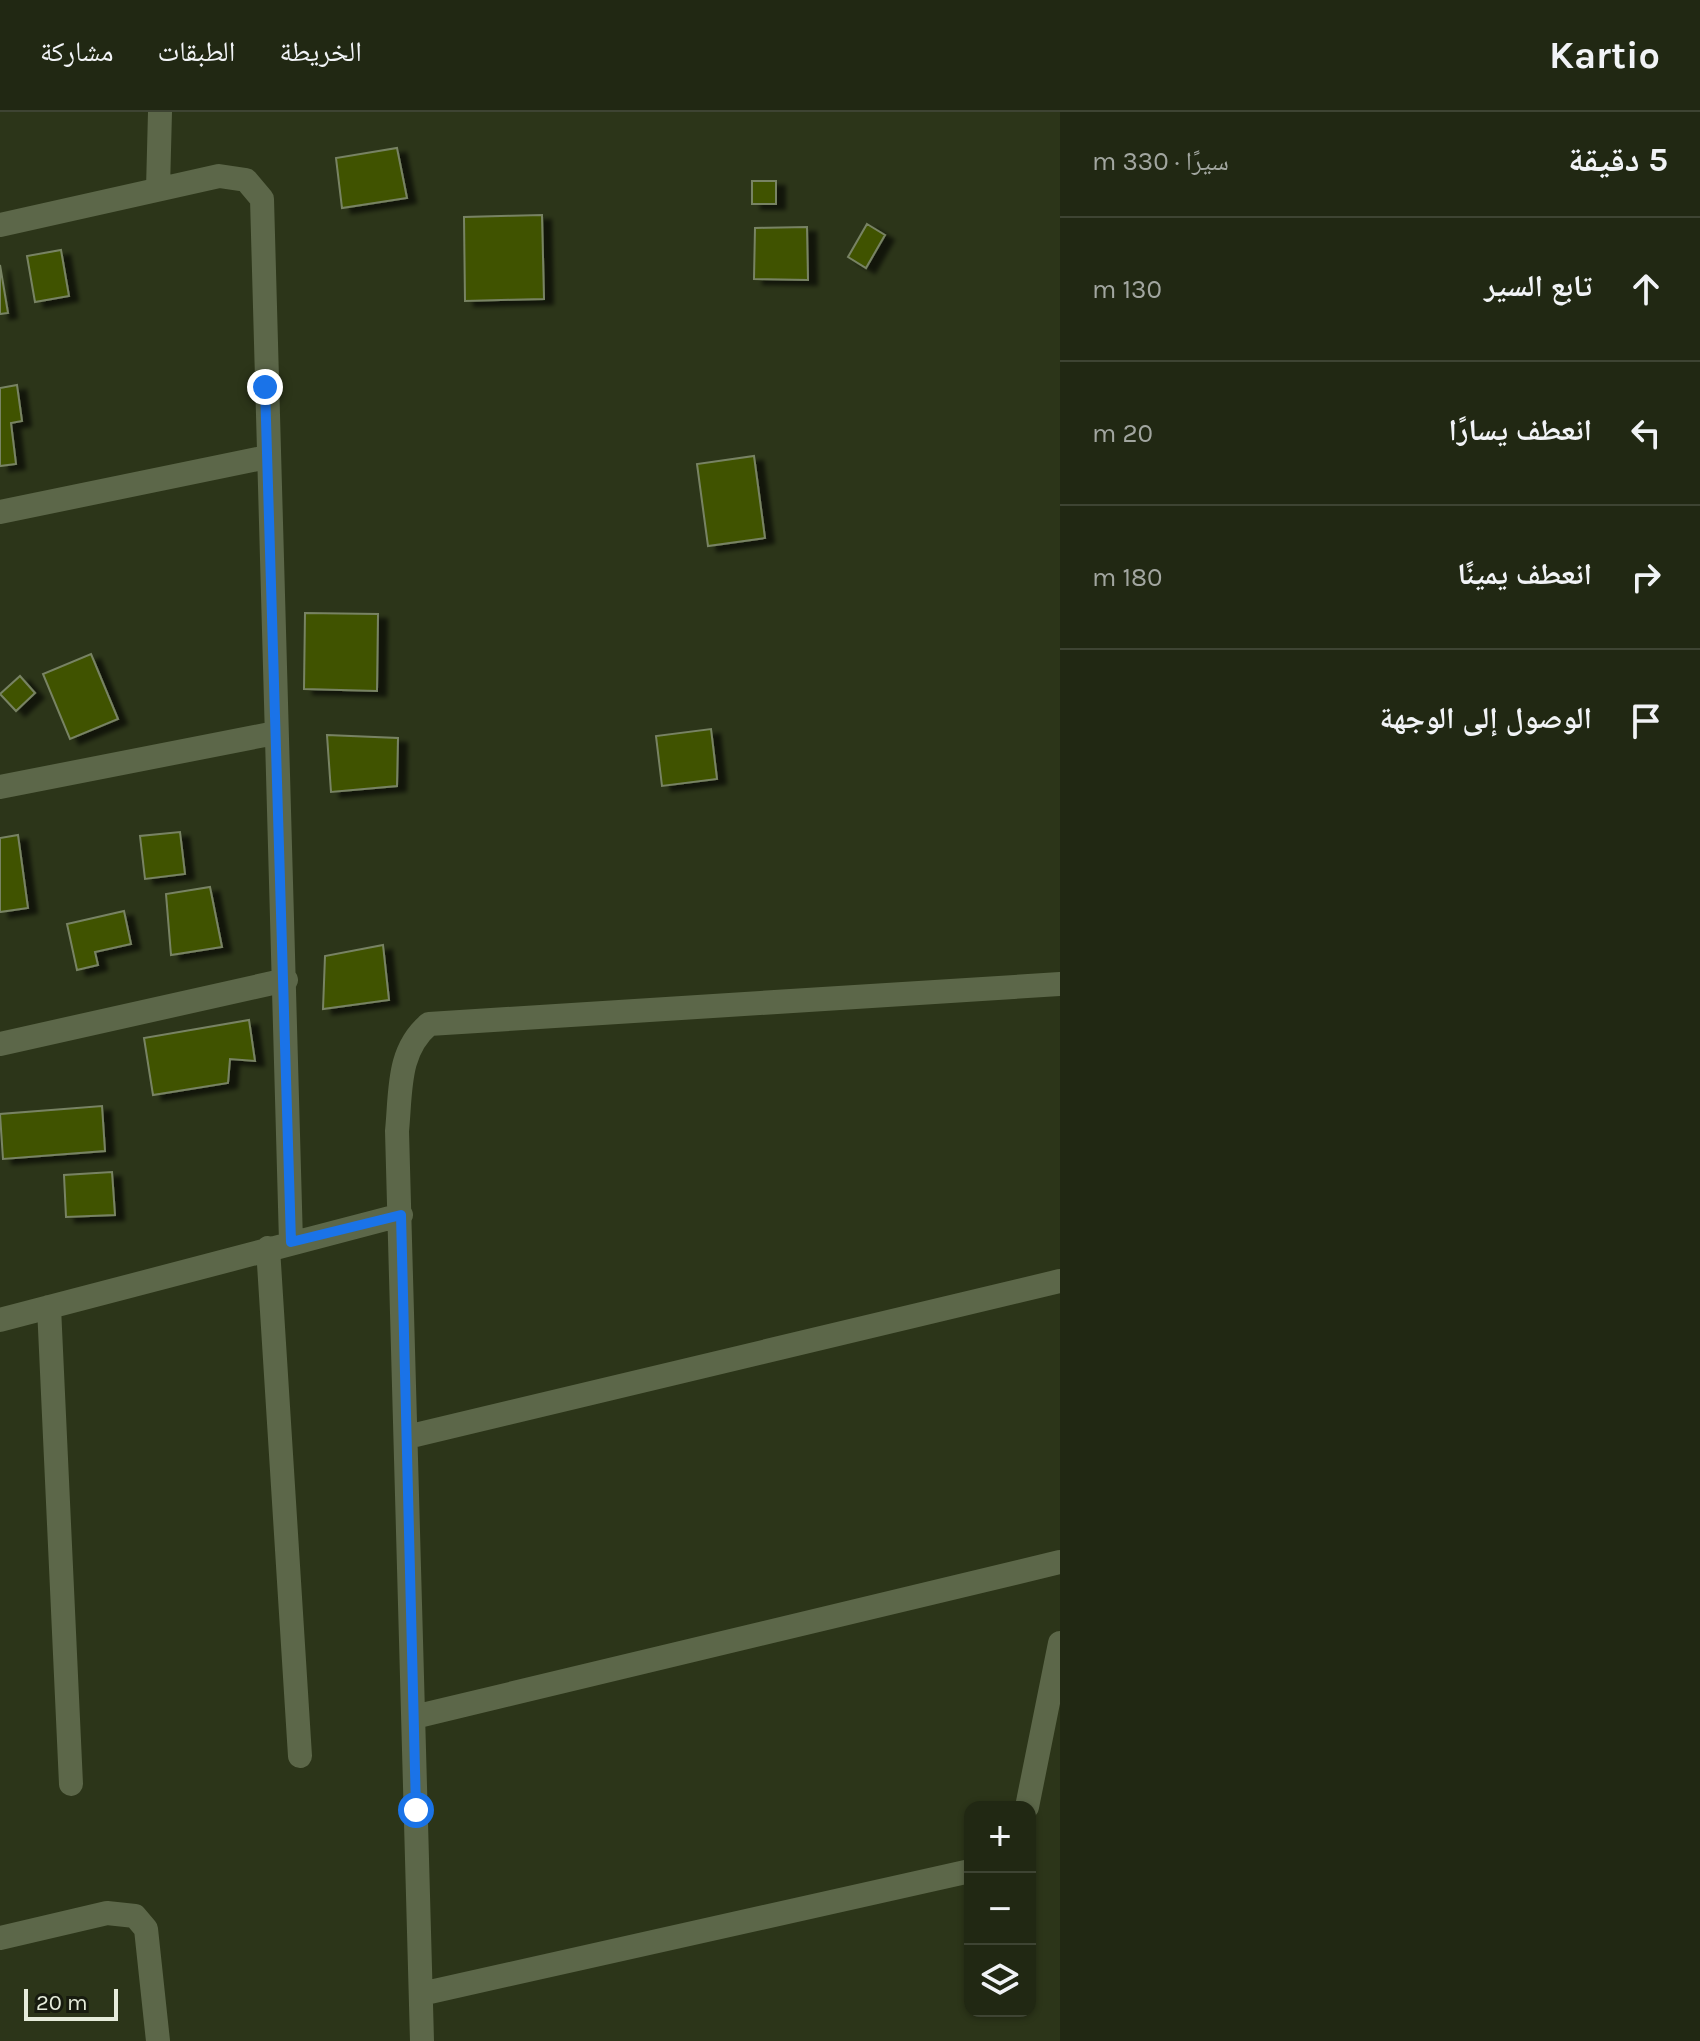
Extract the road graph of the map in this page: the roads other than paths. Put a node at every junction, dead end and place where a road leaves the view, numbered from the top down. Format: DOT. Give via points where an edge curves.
graph roads {
  1 [pos="160,112"];
  2 [pos="158,189"];
  3 [pos="0,225"];
  4 [pos="267,457"];
  5 [pos="0,512"];
  6 [pos="275,733"];
  7 [pos="0,787"];
  8 [pos="286,980"];
  9 [pos="1060,984"];
  10 [pos="0,1044"];
  11 [pos="401,1215"];
  12 [pos="280,1245"];
  13 [pos="1060,1281"];
  14 [pos="49,1307"];
  15 [pos="0,1320"];
  16 [pos="407,1437"];
  17 [pos="1060,1562"];
  18 [pos="1060,1643"];
  19 [pos="414,1717"];
  20 [pos="300,1756"];
  21 [pos="71,1784"];
  22 [pos="1028,1801"];
  23 [pos="964,1872"];
  24 [pos="0,1938"];
  25 [pos="421,1994"];
  26 [pos="158,2041"];
  27 [pos="422,2041"];
  1 -- 2 [label="street"];
  2 -- 3 [label="street"];
  2 -- 4 [label="street" via="219,176 246,180 262,199"];
  4 -- 5 [label="street"];
  4 -- 6 [label="street"];
  6 -- 7 [label="street"];
  6 -- 8 [label="street"];
  8 -- 10 [label="street"];
  8 -- 12 [label="street"];
  9 -- 11 [label="street" via="429,1024 413,1038 404,1058 397,1131"];
  11 -- 12 [label="street"];
  11 -- 16 [label="street"];
  12 -- 14 [label="street"];
  12 -- 20 [label="street"];
  13 -- 16 [label="street"];
  14 -- 15 [label="street"];
  14 -- 21 [label="street"];
  16 -- 19 [label="street"];
  17 -- 19 [label="street"];
  18 -- 22 [label="street"];
  19 -- 25 [label="street"];
  23 -- 25 [label="street"];
  24 -- 26 [label="street" via="107,1913 135,1916 146,1929"];
  25 -- 27 [label="street"];
}
